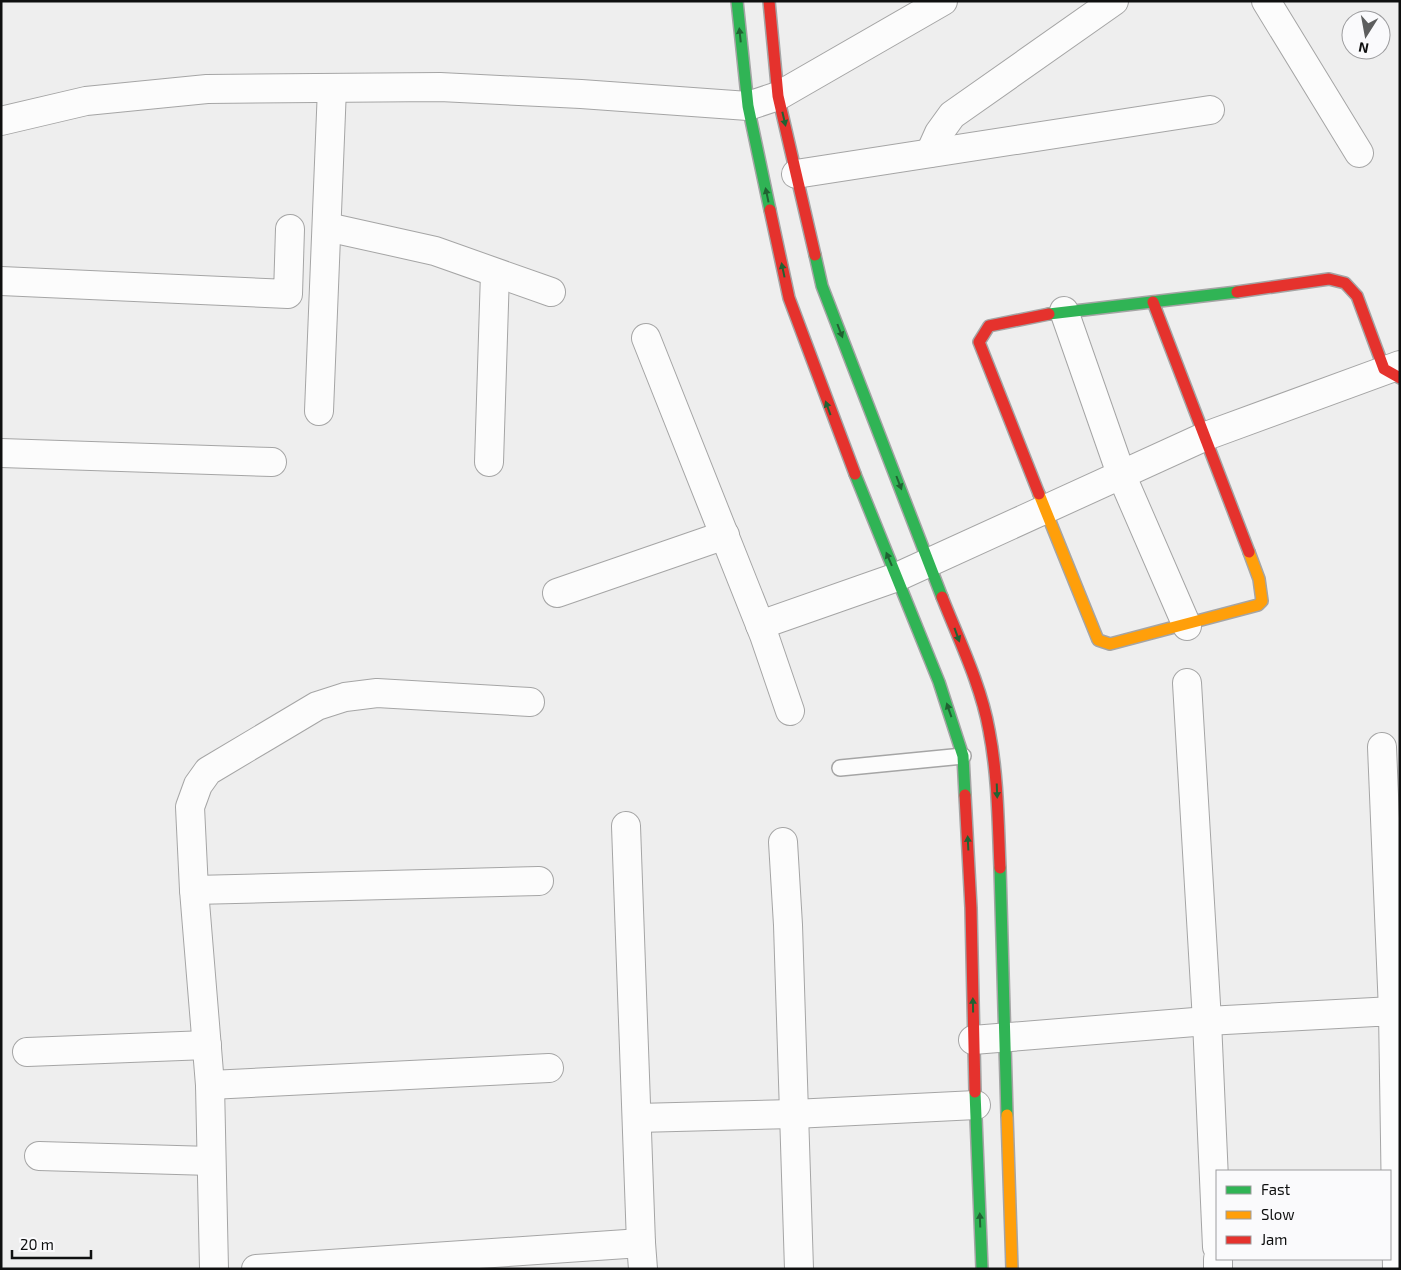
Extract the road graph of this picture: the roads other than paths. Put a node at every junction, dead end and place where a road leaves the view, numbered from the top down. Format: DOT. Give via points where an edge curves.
graph roads {
  1 [pos="736,1"];
  2 [pos="769,1"];
  3 [pos="943,1"];
  4 [pos="1114,1"];
  5 [pos="1266,1"];
  6 [pos="332,88"];
  7 [pos="778,96"];
  8 [pos="748,106"];
  9 [pos="1210,110"];
  10 [pos="1,121"];
  11 [pos="930,153"];
  12 [pos="1359,153"];
  13 [pos="796,174"];
  14 [pos="327,216"];
  15 [pos="290,229"];
  16 [pos="495,273"];
  17 [pos="1,281"];
  18 [pos="551,292"];
  19 [pos="1153,302"];
  20 [pos="1064,311"];
  21 [pos="646,338"];
  22 [pos="1395,371"];
  23 [pos="319,411"];
  24 [pos="1206,436"];
  25 [pos="1,453"];
  26 [pos="272,462"];
  27 [pos="489,462"];
  28 [pos="1121,474"];
  29 [pos="1045,511"];
  30 [pos="725,535"];
  31 [pos="930,562"];
  32 [pos="897,577"];
  33 [pos="557,593"];
  34 [pos="760,624"];
  35 [pos="1187,626"];
  36 [pos="1187,684"];
  37 [pos="530,702"];
  38 [pos="790,710"];
  39 [pos="1382,747"];
  40 [pos="963,756"];
  41 [pos="840,768"];
  42 [pos="626,826"];
  43 [pos="783,842"];
  44 [pos="540,881"];
  45 [pos="194,890"];
  46 [pos="1396,1011"];
  47 [pos="1207,1021"];
  48 [pos="1006,1036"];
  49 [pos="973,1040"];
  50 [pos="207,1045"];
  51 [pos="27,1052"];
  52 [pos="549,1068"];
  53 [pos="210,1085"];
  54 [pos="976,1105"];
  55 [pos="794,1114"];
  56 [pos="637,1118"];
  57 [pos="38,1156"];
  58 [pos="211,1160"];
  59 [pos="1216,1224"];
  60 [pos="642,1256"];
  61 [pos="214,1269"];
  62 [pos="256,1269"];
  63 [pos="799,1269"];
  64 [pos="982,1269"];
  65 [pos="1012,1269"];
  66 [pos="1397,1269"];
  8 -- 1 [label="street, one-way"];
  2 -- 7 [label="street"];
  3 -- 7 [label="street"];
  4 -- 11 [label="street" via="952,115"];
  5 -- 12 [label="street"];
  6 -- 8 [label="street" via="440,87"];
  6 -- 10 [label="street" via="207,89 86,101"];
  6 -- 14 [label="street"];
  7 -- 8 [label="street"];
  7 -- 13 [label="street, one-way"];
  32 -- 8 [label="street, one-way" via="834,422 789,298"];
  9 -- 11 [label="street"];
  11 -- 13 [label="street"];
  13 -- 31 [label="street, one-way" via="822,286"];
  14 -- 16 [label="street"];
  14 -- 23 [label="street"];
  15 -- 17 [label="street" via="288,294"];
  16 -- 18 [label="street"];
  16 -- 27 [label="street"];
  19 -- 20 [label="street"];
  19 -- 22 [label="street" via="1329,279 1345,283 1357,296"];
  19 -- 24 [label="street"];
  20 -- 28 [label="street"];
  20 -- 29 [label="street" via="989,326 979,342"];
  21 -- 30 [label="street"];
  22 -- 24 [label="street"];
  24 -- 28 [label="street"];
  24 -- 35 [label="street" via="1259,579 1262,601 1258,606"];
  25 -- 26 [label="street"];
  28 -- 29 [label="street"];
  28 -- 35 [label="street"];
  29 -- 31 [label="street"];
  29 -- 35 [label="street" via="1098,640 1117,644"];
  30 -- 33 [label="street"];
  30 -- 34 [label="street"];
  31 -- 32 [label="street"];
  31 -- 48 [label="street, one-way" via="989,728 996,778"];
  32 -- 34 [label="street"];
  40 -- 32 [label="street, one-way" via="939,682"];
  34 -- 38 [label="street"];
  36 -- 47 [label="street"];
  37 -- 45 [label="street" via="377,693 345,697 317,706 208,771 198,785 190,807"];
  39 -- 46 [label="street"];
  40 -- 41 [label="lane"];
  49 -- 40 [label="street, one-way" via="971,908"];
  42 -- 56 [label="street"];
  43 -- 55 [label="street"];
  44 -- 45 [label="street"];
  45 -- 50 [label="street"];
  46 -- 47 [label="street"];
  46 -- 66 [label="street"];
  47 -- 48 [label="street"];
  47 -- 59 [label="street"];
  48 -- 49 [label="street"];
  48 -- 65 [label="street"];
  49 -- 54 [label="street"];
  50 -- 51 [label="street"];
  50 -- 53 [label="street"];
  52 -- 53 [label="street"];
  53 -- 58 [label="street"];
  54 -- 55 [label="street"];
  64 -- 54 [label="street, one-way"];
  55 -- 56 [label="street"];
  55 -- 63 [label="street"];
  56 -- 60 [label="street"];
  57 -- 58 [label="street"];
  58 -- 61 [label="street"];
  60 -- 62 [label="street"];
}
